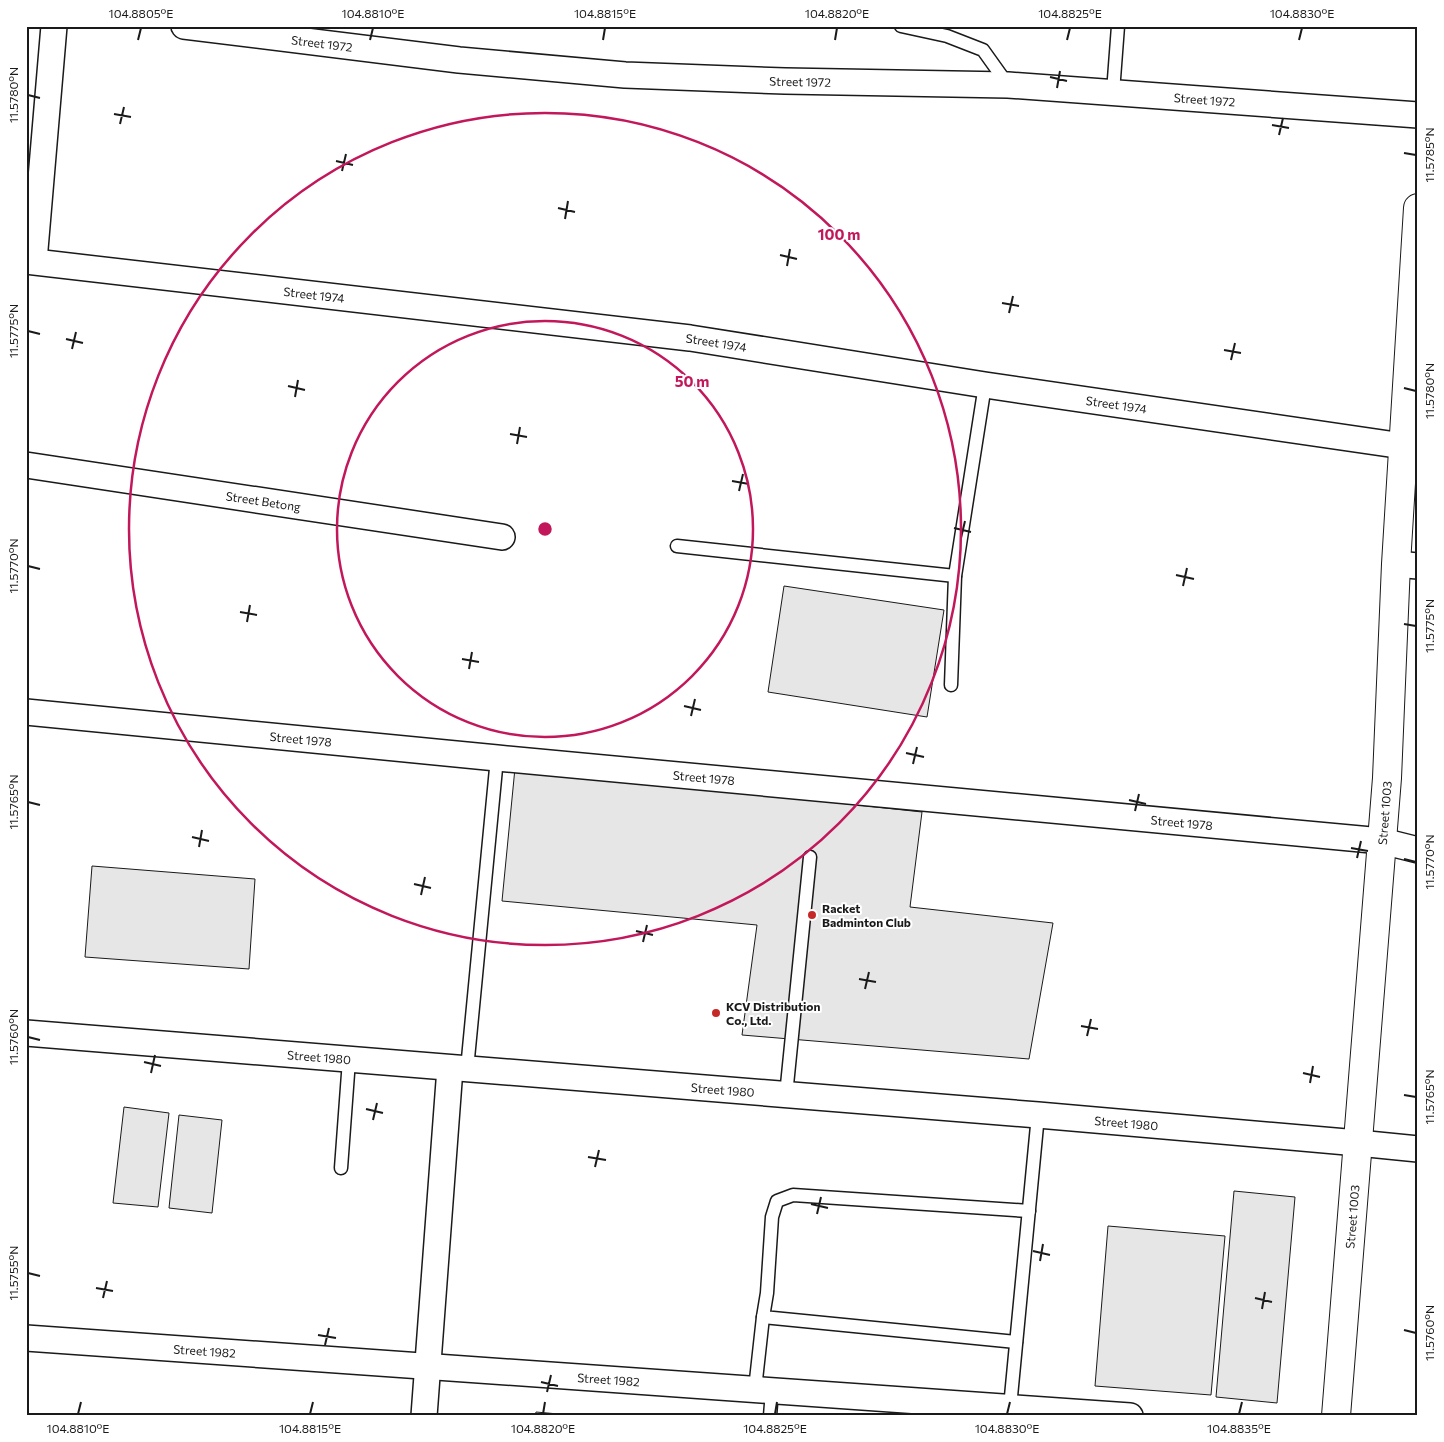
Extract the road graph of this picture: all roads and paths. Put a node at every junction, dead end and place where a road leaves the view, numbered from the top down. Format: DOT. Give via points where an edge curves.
graph roads {
  1 [pos="54,26"];
  2 [pos="184,26"];
  3 [pos="901,26"];
  4 [pos="1118,26"];
  5 [pos="1008,85"];
  6 [pos="1113,92"];
  7 [pos="1418,115"];
  8 [pos="1418,208"];
  9 [pos="30,261"];
  10 [pos="985,385"];
  11 [pos="1403,446"];
  12 [pos="26,465"];
  13 [pos="502,537"];
  14 [pos="678,546"];
  15 [pos="1407,565"];
  16 [pos="955,576"];
  17 [pos="951,685"];
  18 [pos="26,712"];
  19 [pos="497,758"];
  20 [pos="1382,841"];
  21 [pos="1418,850"];
  22 [pos="810,857"];
  23 [pos="26,1033"];
  24 [pos="349,1060"];
  25 [pos="459,1069"];
  26 [pos="786,1095"];
  27 [pos="1038,1115"];
  28 [pos="1358,1143"];
  29 [pos="1418,1149"];
  30 [pos="340,1168"];
  31 [pos="1029,1211"];
  32 [pos="763,1317"];
  33 [pos="26,1338"];
  34 [pos="1016,1342"];
  35 [pos="427,1366"];
  36 [pos="764,1390"];
  37 [pos="1010,1407"];
  38 [pos="424,1416"];
  39 [pos="770,1416"];
  40 [pos="1130,1416"];
  41 [pos="1336,1416"];
  1 -- 9 [label="street"];
  2 -- 5 [label="street, Street 1972" via="459,60 625,75"];
  3 -- 5 [label="lane" via="947,36 983,50"];
  4 -- 6 [label="lane"];
  5 -- 6 [label="street, Street 1972"];
  6 -- 7 [label="street, Street 1972"];
  8 -- 11 [label="street, Street 1003"];
  9 -- 10 [label="street, Street 1974" via="690,338"];
  10 -- 11 [label="street, Street 1974"];
  10 -- 16 [label="lane"];
  11 -- 15 [label="street, Street 1003"];
  12 -- 13 [label="street, Street Betong"];
  14 -- 16 [label="lane"];
  15 -- 20 [label="street, Street 1003"];
  16 -- 17 [label="lane"];
  18 -- 19 [label="street, Street 1978"];
  19 -- 20 [label="street, Street 1978"];
  19 -- 25 [label="lane"];
  20 -- 21 [label="street"];
  20 -- 28 [label="street, Street 1003"];
  22 -- 26 [label="lane"];
  23 -- 24 [label="street, Street 1980"];
  24 -- 25 [label="street, Street 1980"];
  24 -- 30 [label="lane"];
  25 -- 26 [label="street, Street 1980"];
  25 -- 35 [label="street"];
  26 -- 27 [label="street, Street 1980"];
  27 -- 28 [label="street, Street 1980"];
  27 -- 31 [label="lane"];
  28 -- 29 [label="street, Street 1980"];
  28 -- 41 [label="street, Street 1003"];
  31 -- 32 [label="lane" via="793,1195 777,1201 772,1217"];
  31 -- 34 [label="lane"];
  32 -- 34 [label="lane"];
  32 -- 36 [label="lane"];
  33 -- 35 [label="street, Street 1982"];
  34 -- 37 [label="lane"];
  35 -- 36 [label="street, Street 1982"];
  35 -- 38 [label="street"];
  36 -- 37 [label="street, Street 1982"];
  36 -- 39 [label="lane"];
  37 -- 40 [label="street, Street 1982"];
}
